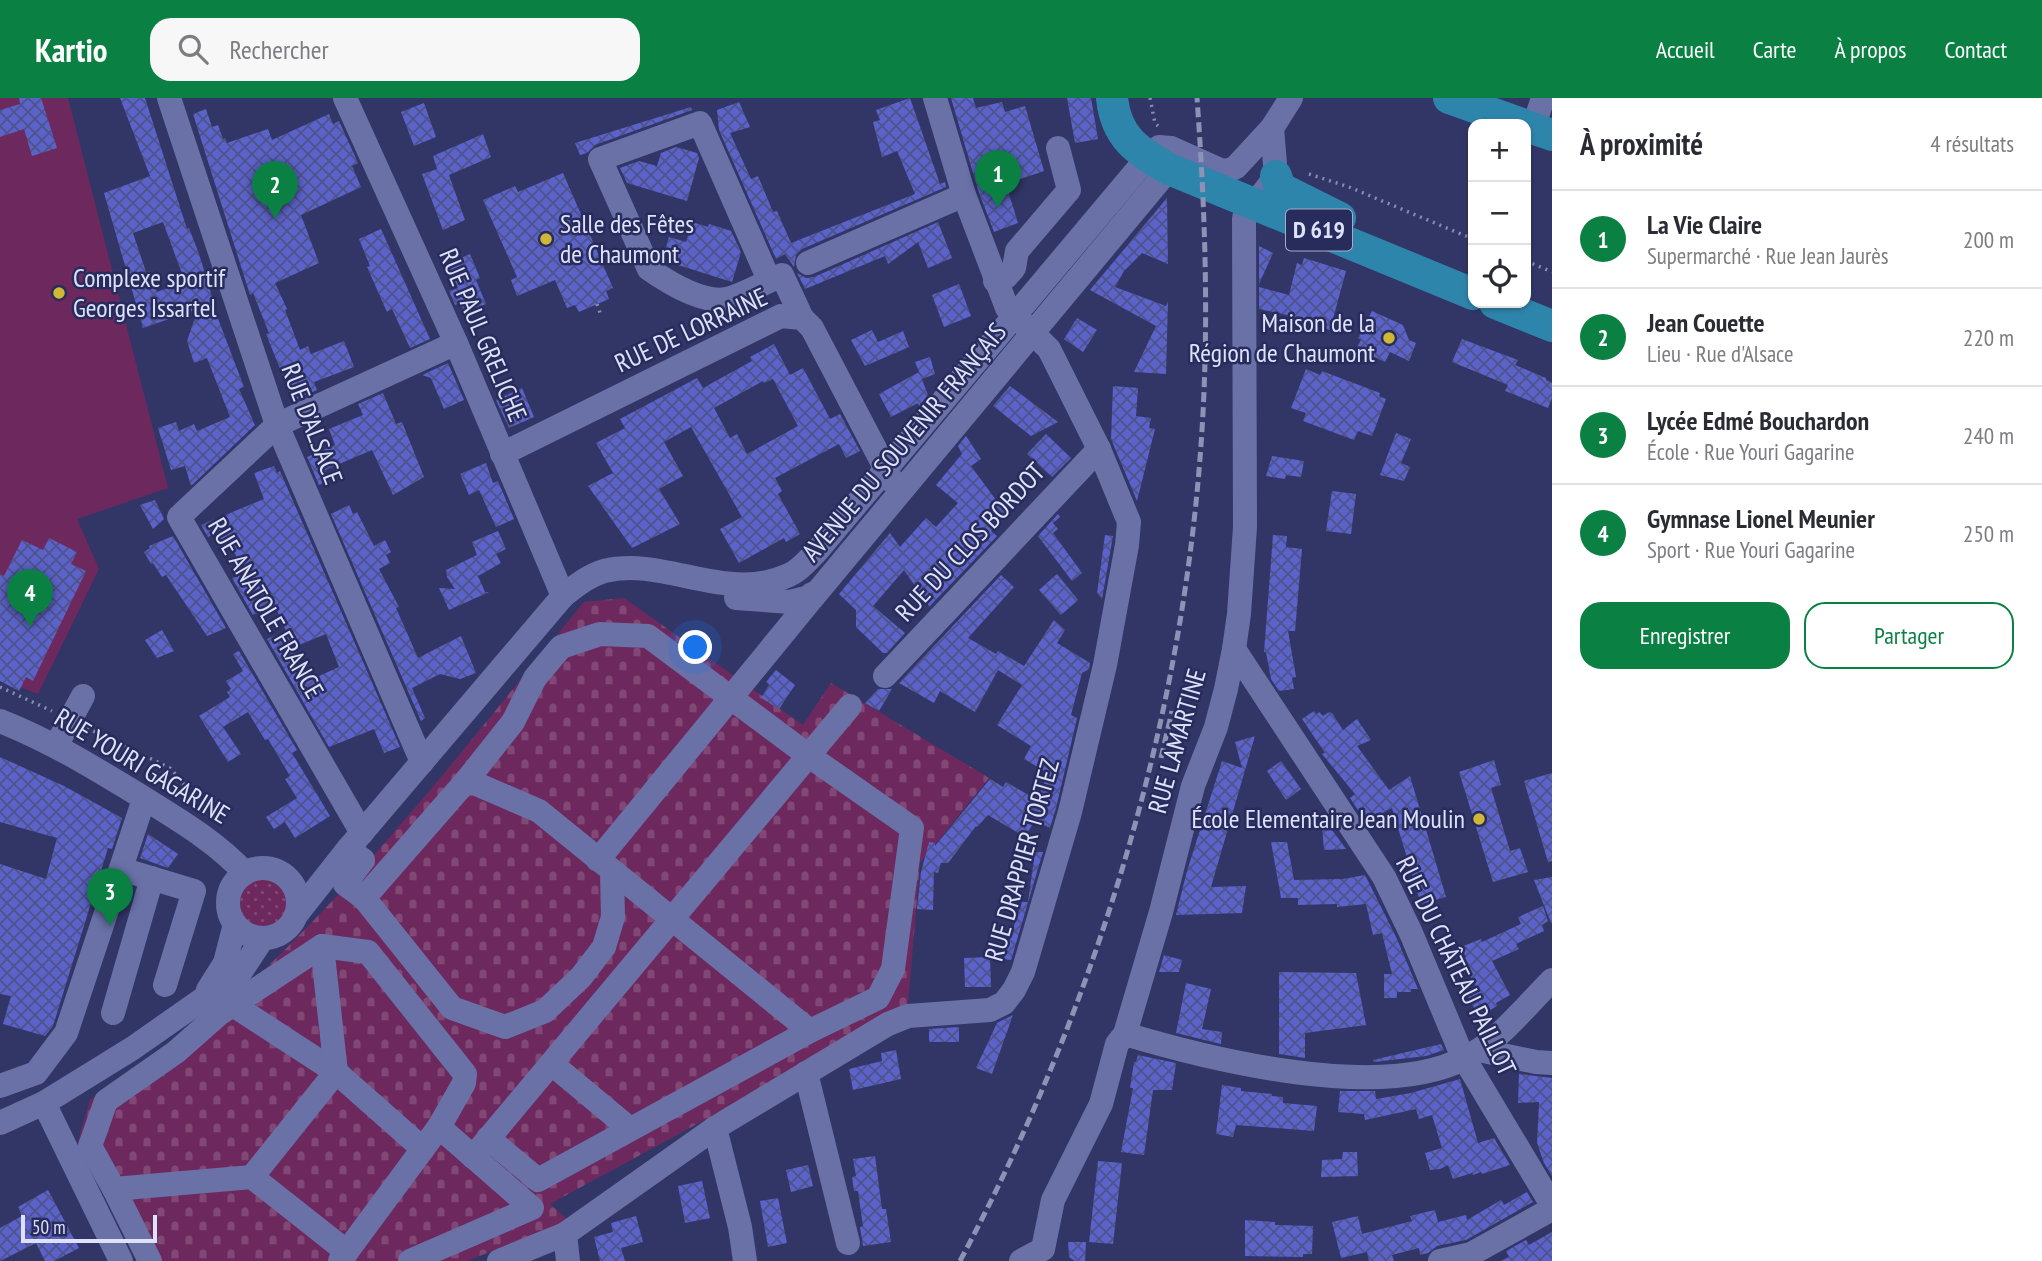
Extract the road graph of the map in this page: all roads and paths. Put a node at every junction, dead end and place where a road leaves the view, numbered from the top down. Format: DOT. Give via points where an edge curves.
graph roads {
  1 [pos="169,98"];
  2 [pos="345,98"];
  3 [pos="935,98"];
  4 [pos="1112,98"];
  5 [pos="1150,98"];
  6 [pos="1291,98"];
  7 [pos="1449,98"];
  8 [pos="1543,98"];
  9 [pos="1483,104"];
  10 [pos="1272,128"];
  11 [pos="1533,128"];
  12 [pos="1058,148"];
  13 [pos="1163,151"];
  14 [pos="1275,169"];
  15 [pos="964,195"];
  16 [pos="1247,201"];
  17 [pos="1468,237"];
  18 [pos="1385,257"];
  19 [pos="808,263"];
  20 [pos="1531,263"];
  21 [pos="1552,272"];
  22 [pos="769,280"];
  23 [pos="995,281"];
  24 [pos="1468,292"];
  25 [pos="597,304"];
  26 [pos="1507,308"];
  27 [pos="601,316"];
  28 [pos="1015,316"];
  29 [pos="802,318"];
  30 [pos="1552,326"];
  31 [pos="1034,334"];
  32 [pos="456,343"];
  33 [pos="277,425"];
  34 [pos="1099,449"];
  35 [pos="502,454"];
  36 [pos="885,468"];
  37 [pos="899,494"];
  38 [pos="792,574"];
  39 [pos="563,596"];
  40 [pos="814,596"];
  41 [pos="1234,649"];
  42 [pos="885,676"];
  43 [pos="0,687"];
  44 [pos="83,696"];
  45 [pos="730,697"];
  46 [pos="850,706"];
  47 [pos="69,719"];
  48 [pos="0,721"];
  49 [pos="56,746"];
  50 [pos="808,756"];
  51 [pos="422,762"];
  52 [pos="467,780"];
  53 [pos="144,799"];
  54 [pos="213,818"];
  55 [pos="348,850"];
  56 [pos="605,866"];
  57 [pos="121,869"];
  58 [pos="246,873"];
  59 [pos="152,878"];
  60 [pos="287,878"];
  61 [pos="364,898"];
  62 [pos="296,915"];
  63 [pos="672,919"];
  64 [pos="235,924"];
  65 [pos="262,938"];
  66 [pos="322,946"];
  67 [pos="1552,980"];
  68 [pos="165,985"];
  69 [pos="204,997"];
  70 [pos="233,1005"];
  71 [pos="113,1013"];
  72 [pos="810,1031"];
  73 [pos="1125,1034"];
  74 [pos="1472,1054"];
  75 [pos="1552,1063"];
  76 [pos="552,1064"];
  77 [pos="336,1072"];
  78 [pos="806,1073"];
  79 [pos="0,1086"];
  80 [pos="44,1103"];
  81 [pos="0,1123"];
  82 [pos="439,1127"];
  83 [pos="715,1128"];
  84 [pos="630,1129"];
  85 [pos="480,1147"];
  86 [pos="424,1149"];
  87 [pos="253,1177"];
  88 [pos="114,1189"];
  89 [pos="1552,1207"];
  90 [pos="565,1234"];
  91 [pos="848,1243"];
  92 [pos="1484,1254"];
  93 [pos="1049,1255"];
  94 [pos="344,1256"];
  95 [pos="1446,1260"];
  96 [pos="121,1261"];
  97 [pos="150,1261"];
  98 [pos="410,1261"];
  99 [pos="499,1261"];
  100 [pos="568,1261"];
  101 [pos="746,1261"];
  102 [pos="1021,1261"];
  1 -- 33 [label="street, RUE D'ALSACE"];
  2 -- 32 [label="street, RUE PAUL GRELICHE"];
  3 -- 15 [label="street, RUE DRAPPIER TORTEZ"];
  4 -- 13 [label="main road, D 619" via="1127,141"];
  5 -- 13 [label="path"];
  6 -- 10 [label="street"];
  7 -- 9 [label="main road"];
  8 -- 11 [label="street"];
  9 -- 11 [label="main road"];
  10 -- 13 [label="street" via="1228,171"];
  10 -- 14 [label="street"];
  12 -- 23 [label="street" via="1069,190 1017,251 1014,268"];
  13 -- 16 [label="main road, D 619"];
  13 -- 28 [label="street, AVENUE DU SOUVENIR FRANÇAIS"];
  13 -- 31 [label="street, AVENUE DU SOUVENIR FRANÇAIS"];
  14 -- 16 [label="street"];
  14 -- 17 [label="path" via="1349,187"];
  14 -- 18 [label="main road" via="1280,188 1364,229 1379,242"];
  15 -- 19 [label="street"];
  15 -- 23 [label="street, RUE DRAPPIER TORTEZ"];
  16 -- 18 [label="main road, D 619"];
  16 -- 41 [label="street, RUE LAMARTINE" via="1245,527"];
  18 -- 24 [label="main road, D 619"];
  20 -- 21 [label="path"];
  22 -- 22 [label="street" via="730,298 714,299 655,274 600,159 700,123"];
  22 -- 29 [label="street" via="782,275"];
  23 -- 28 [label="street, RUE DRAPPIER TORTEZ"];
  25 -- 27 [label="path"];
  26 -- 30 [label="main road"];
  28 -- 31 [label="street, RUE DRAPPIER TORTEZ"];
  28 -- 36 [label="street, AVENUE DU SOUVENIR FRANÇAIS"];
  29 -- 35 [label="street, RUE DE LORRAINE" via="781,316"];
  29 -- 36 [label="street, RUE DE LORRAINE" via="812,328"];
  31 -- 34 [label="street, RUE DRAPPIER TORTEZ" via="1049,349"];
  31 -- 37 [label="street, AVENUE DU SOUVENIR FRANÇAIS"];
  32 -- 33 [label="street, RUE ANATOLE FRANCE"];
  32 -- 35 [label="street, RUE PAUL GRELICHE"];
  33 -- 51 [label="street, RUE D'ALSACE"];
  33 -- 55 [label="street, RUE ANATOLE FRANCE" via="179,517"];
  34 -- 42 [label="street, RUE DU CLOS BORDOT"];
  34 -- 78 [label="street, RUE DRAPPIER TORTEZ" via="1125,508 1127,545 1105,665 1070,812 1023,972 1004,1003 990,1010 908,1016"];
  35 -- 39 [label="street, RUE PAUL GRELICHE"];
  36 -- 37 [label="street, RUE DE LORRAINE"];
  36 -- 38 [label="street, AVENUE DU SOUVENIR FRANÇAIS" via="817,551"];
  37 -- 40 [label="street, AVENUE DU SOUVENIR FRANÇAIS"];
  38 -- 39 [label="street, AVENUE DU SOUVENIR FRANÇAIS" via="745,585 703,582 652,570 604,571"];
  38 -- 40 [label="street"];
  39 -- 40 [label="street, AVENUE DU SOUVENIR FRANÇAIS" via="605,585 650,583 760,601 790,602"];
  39 -- 51 [label="street"];
  40 -- 45 [label="street"];
  41 -- 73 [label="street, RUE LAMARTINE"];
  41 -- 74 [label="street, RUE DU CHÂTEAU PAILLOT" via="1384,877"];
  43 -- 47 [label="path"];
  44 -- 47 [label="street"];
  45 -- 50 [label="street"];
  45 -- 52 [label="street" via="648,636 600,634 561,647 535,678 513,722"];
  45 -- 56 [label="street"];
  46 -- 50 [label="street"];
  47 -- 49 [label="street"];
  47 -- 54 [label="path" via="170,768"];
  48 -- 49 [label="street, RUE YOURI GAGARINE"];
  49 -- 53 [label="street, RUE YOURI GAGARINE"];
  50 -- 63 [label="street"];
  50 -- 72 [label="street" via="912,828 894,969 878,998"];
  51 -- 55 [label="street"];
  52 -- 56 [label="street" via="539,811"];
  52 -- 61 [label="street"];
  53 -- 57 [label="street"];
  53 -- 58 [label="street, RUE YOURI GAGARINE" via="197,831"];
  55 -- 60 [label="street"];
  55 -- 61 [label="street" via="363,860 345,884"];
  55 -- 62 [label="street"];
  56 -- 61 [label="street" via="612,917 604,947 545,1011 505,1027 452,1008"];
  56 -- 63 [label="street"];
  57 -- 59 [label="street"];
  57 -- 79 [label="street" via="66,1033 36,1073"];
  58 -- 60 [label="street" via="267,868"];
  58 -- 64 [label="street" via="229,896"];
  59 -- 68 [label="street" via="194,891"];
  59 -- 71 [label="street"];
  60 -- 62 [label="street" via="297,895"];
  62 -- 65 [label="street" via="283,932"];
  63 -- 72 [label="street"];
  63 -- 76 [label="street"];
  64 -- 65 [label="street" via="247,935"];
  64 -- 69 [label="street" via="225,963"];
  65 -- 69 [label="street" via="240,972"];
  66 -- 70 [label="street"];
  66 -- 77 [label="street"];
  66 -- 82 [label="street" via="368,952 465,1074"];
  67 -- 74 [label="street"];
  69 -- 80 [label="street"];
  70 -- 77 [label="street"];
  70 -- 88 [label="street" via="106,1101 90,1146"];
  72 -- 84 [label="street"];
  73 -- 74 [label="street" via="1188,1053 1293,1072 1359,1077 1419,1072"];
  73 -- 93 [label="street, RUE LAMARTINE" via="1117,1044 1101,1104 1053,1200"];
  74 -- 75 [label="street"];
  74 -- 89 [label="street, RUE DU CHÂTEAU PAILLOT"];
  76 -- 84 [label="street"];
  76 -- 85 [label="street"];
  77 -- 86 [label="street"];
  77 -- 87 [label="street"];
  78 -- 83 [label="street, RUE DRAPPIER TORTEZ"];
  78 -- 91 [label="street"];
  80 -- 81 [label="street"];
  80 -- 96 [label="street"];
  82 -- 85 [label="street"];
  82 -- 86 [label="street"];
  83 -- 90 [label="street, RUE DRAPPIER TORTEZ"];
  83 -- 101 [label="street"];
  84 -- 85 [label="street" via="538,1180"];
  85 -- 98 [label="street" via="532,1208"];
  86 -- 94 [label="street"];
  87 -- 88 [label="street"];
  87 -- 94 [label="street"];
  88 -- 97 [label="street"];
  89 -- 92 [label="street"];
  90 -- 99 [label="street, RUE DRAPPIER TORTEZ"];
  90 -- 100 [label="street"];
  92 -- 95 [label="street"];
  93 -- 102 [label="street, RUE LAMARTINE"];
}
